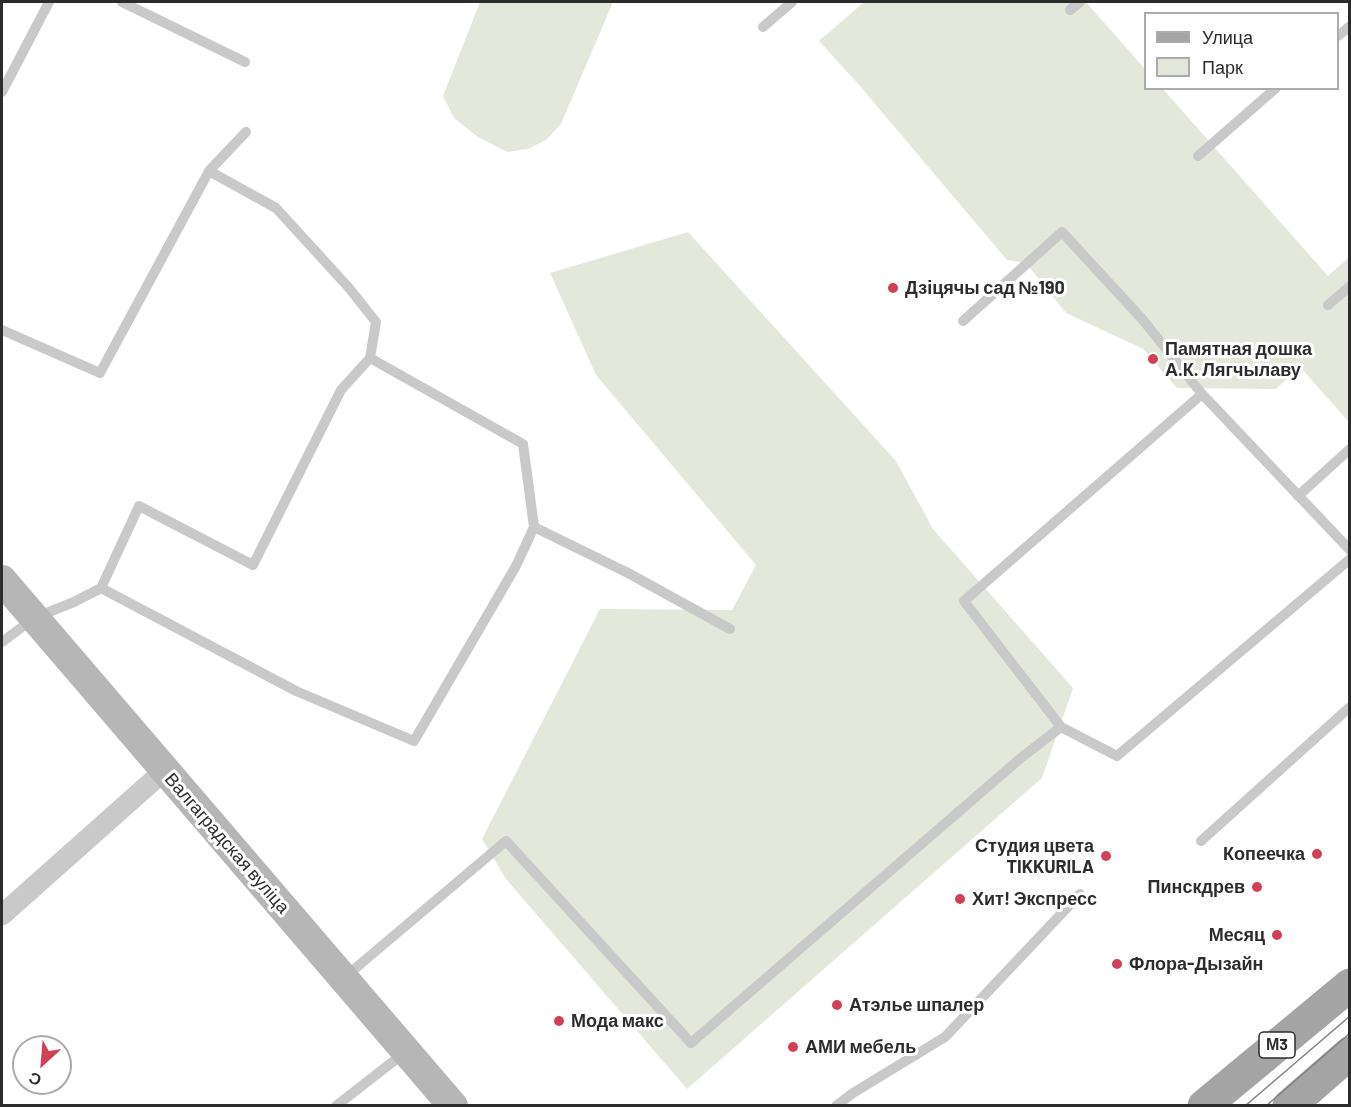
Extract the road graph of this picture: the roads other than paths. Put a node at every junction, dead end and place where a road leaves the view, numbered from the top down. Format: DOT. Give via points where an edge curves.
graph roads {
  1 [pos="49,2"];
  2 [pos="122,2"];
  3 [pos="792,2"];
  4 [pos="1080,2"];
  5 [pos="1071,10"];
  6 [pos="763,27"];
  7 [pos="245,62"];
  8 [pos="1274,90"];
  9 [pos="2,92"];
  10 [pos="246,132"];
  11 [pos="1198,156"];
  12 [pos="208,171"];
  13 [pos="1350,285"];
  14 [pos="1328,305"];
  15 [pos="963,321"];
  16 [pos="2,330"];
  17 [pos="370,358"];
  18 [pos="1202,394"];
  19 [pos="1350,449"];
  20 [pos="1298,496"];
  21 [pos="534,527"];
  22 [pos="1350,550"];
  23 [pos="1350,559"];
  24 [pos="2,580"];
  25 [pos="101,588"];
  26 [pos="34,618"];
  27 [pos="730,629"];
  28 [pos="2,642"];
  29 [pos="1350,707"];
  30 [pos="1061,727"];
  31 [pos="165,770"];
  32 [pos="1201,841"];
  33 [pos="1080,894"];
  34 [pos="2,915"];
  35 [pos="343,978"];
  36 [pos="1350,985"];
  37 [pos="406,1052"];
  38 [pos="1350,1053"];
  39 [pos="336,1106"];
  40 [pos="453,1106"];
  41 [pos="837,1106"];
  42 [pos="1204,1106"];
  43 [pos="1289,1106"];
  1 -- 9 [label="lane"];
  2 -- 7 [label="lane"];
  3 -- 6 [label="lane"];
  4 -- 5 [label="lane"];
  8 -- 11 [label="lane"];
  10 -- 12 [label="lane"];
  12 -- 16 [label="lane" via="100,373"];
  12 -- 17 [label="lane" via="276,208 350,288 376,322"];
  13 -- 14 [label="lane"];
  15 -- 18 [label="lane" via="1062,232 1143,320"];
  17 -- 21 [label="lane" via="523,444"];
  17 -- 25 [label="lane" via="341,390 253,565 139,506"];
  18 -- 20 [label="lane"];
  18 -- 30 [label="lane" via="964,601"];
  19 -- 20 [label="lane"];
  20 -- 22 [label="lane"];
  21 -- 25 [label="lane" via="516,566 414,741 296,691"];
  21 -- 27 [label="lane"];
  23 -- 30 [label="lane" via="1117,756"];
  24 -- 26 [label="main road, Валгаградская вуліца"];
  25 -- 26 [label="lane"];
  26 -- 28 [label="lane"];
  26 -- 31 [label="main road, Валгаградская вуліца"];
  29 -- 32 [label="lane"];
  30 -- 35 [label="lane" via="691,1043 506,841"];
  31 -- 34 [label="street"];
  31 -- 35 [label="main road, Валгаградская вуліца"];
  33 -- 41 [label="lane" via="945,1037"];
  35 -- 37 [label="main road, Валгаградская вуліца"];
  36 -- 42 [label="main road, М3"];
  37 -- 39 [label="lane"];
  37 -- 40 [label="main road, Валгаградская вуліца"];
  38 -- 43 [label="main road"];
}
